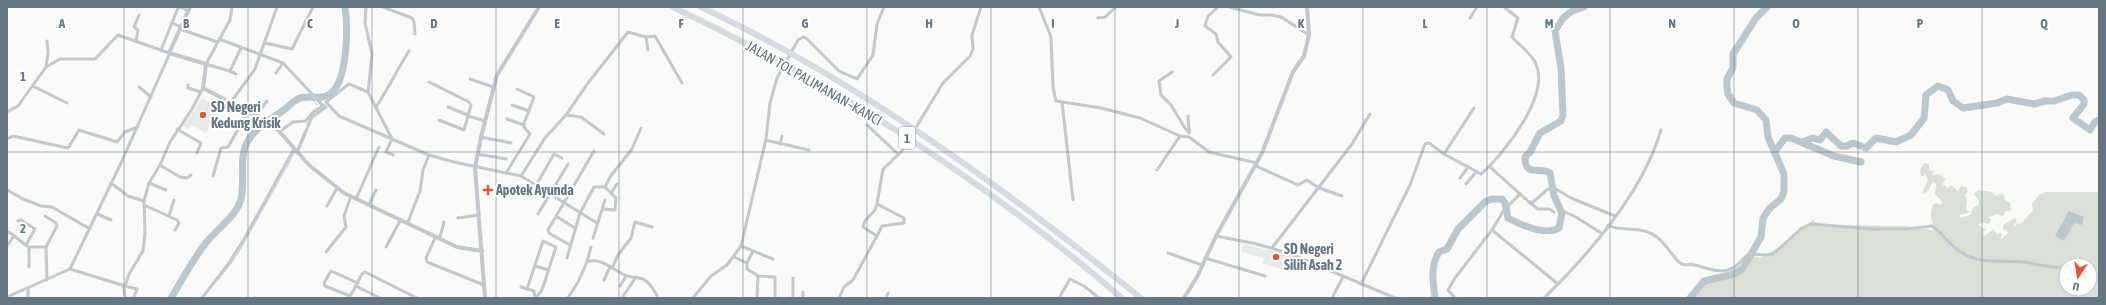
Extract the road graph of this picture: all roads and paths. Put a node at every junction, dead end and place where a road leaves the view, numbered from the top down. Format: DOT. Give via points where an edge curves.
graph roads {
  1 [pos="232,7"];
  2 [pos="277,7"];
  3 [pos="313,7"];
  4 [pos="366,7"];
  5 [pos="383,7"];
  6 [pos="539,7"];
  7 [pos="674,7"];
  8 [pos="701,7"];
  9 [pos="884,7"];
  10 [pos="981,7"];
  11 [pos="1039,7"];
  12 [pos="1116,7"];
  13 [pos="1218,7"];
  14 [pos="1229,7"];
  15 [pos="1307,7"];
  16 [pos="1477,7"];
  17 [pos="1504,7"];
  18 [pos="189,9"];
  19 [pos="138,15"];
  20 [pos="1098,18"];
  21 [pos="1470,18"];
  22 [pos="172,23"];
  23 [pos="181,28"];
  24 [pos="168,32"];
  25 [pos="415,34"];
  26 [pos="1309,35"];
  27 [pos="176,36"];
  28 [pos="646,37"];
  29 [pos="218,40"];
  30 [pos="136,41"];
  31 [pos="47,42"];
  32 [pos="265,43"];
  33 [pos="242,48"];
  34 [pos="160,50"];
  35 [pos="648,50"];
  36 [pos="409,51"];
  37 [pos="170,53"];
  38 [pos="261,54"];
  39 [pos="283,63"];
  40 [pos="206,64"];
  41 [pos="46,67"];
  42 [pos="230,71"];
  43 [pos="1172,72"];
  44 [pos="276,73"];
  45 [pos="236,74"];
  46 [pos="1213,75"];
  47 [pos="470,79"];
  48 [pos="430,82"];
  49 [pos="682,82"];
  50 [pos="188,85"];
  51 [pos="33,86"];
  52 [pos="139,87"];
  53 [pos="494,87"];
  54 [pos="517,89"];
  55 [pos="202,90"];
  56 [pos="368,92"];
  57 [pos="151,97"];
  58 [pos="267,101"];
  59 [pos="231,102"];
  60 [pos="1062,102"];
  61 [pos="67,103"];
  62 [pos="512,104"];
  63 [pos="326,106"];
  64 [pos="376,107"];
  65 [pos="448,108"];
  66 [pos="1474,108"];
  67 [pos="530,111"];
  68 [pos="7,112"];
  69 [pos="248,112"];
  70 [pos="1370,114"];
  71 [pos="566,115"];
  72 [pos="468,116"];
  73 [pos="1188,116"];
  74 [pos="257,117"];
  75 [pos="507,119"];
  76 [pos="439,120"];
  77 [pos="485,121"];
  78 [pos="524,125"];
  79 [pos="867,125"];
  80 [pos="138,127"];
  81 [pos="641,128"];
  82 [pos="177,129"];
  83 [pos="1661,130"];
  84 [pos="278,131"];
  85 [pos="1189,132"];
  86 [pos="604,134"];
  87 [pos="782,136"];
  88 [pos="1180,136"];
  89 [pos="481,137"];
  90 [pos="1189,137"];
  91 [pos="7,139"];
  92 [pos="392,139"];
  93 [pos="765,140"];
  94 [pos="511,143"];
  95 [pos="780,144"];
  96 [pos="379,147"];
  97 [pos="809,150"];
  98 [pos="295,151"];
  99 [pos="594,151"];
  100 [pos="197,153"];
  101 [pos="899,153"];
  102 [pos="477,154"];
  103 [pos="1444,154"];
  104 [pos="393,155"];
  105 [pos="429,155"];
  106 [pos="562,158"];
  107 [pos="506,159"];
  108 [pos="568,164"];
  109 [pos="1256,164"];
  110 [pos="160,165"];
  111 [pos="1468,167"];
  112 [pos="1490,167"];
  113 [pos="475,168"];
  114 [pos="1156,170"];
  115 [pos="1476,172"];
  116 [pos="506,173"];
  117 [pos="191,175"];
  118 [pos="213,176"];
  119 [pos="519,176"];
  120 [pos="1460,178"];
  121 [pos="111,183"];
  122 [pos="149,183"];
  123 [pos="536,184"];
  124 [pos="617,184"];
  125 [pos="1466,184"];
  126 [pos="606,187"];
  127 [pos="337,188"];
  128 [pos="1319,188"];
  129 [pos="7,190"];
  130 [pos="166,190"];
  131 [pos="376,190"];
  132 [pos="550,193"];
  133 [pos="611,193"];
  134 [pos="1520,194"];
  135 [pos="351,196"];
  136 [pos="530,196"];
  137 [pos="1342,196"];
  138 [pos="356,199"];
  139 [pos="174,200"];
  140 [pos="605,200"];
  141 [pos="1073,200"];
  142 [pos="1529,202"];
  143 [pos="144,203"];
  144 [pos="565,203"];
  145 [pos="878,204"];
  146 [pos="369,205"];
  147 [pos="327,206"];
  148 [pos="603,209"];
  149 [pos="580,212"];
  150 [pos="1554,212"];
  151 [pos="1565,212"];
  152 [pos="97,214"];
  153 [pos="538,214"];
  154 [pos="479,215"];
  155 [pos="45,216"];
  156 [pos="169,216"];
  157 [pos="556,216"];
  158 [pos="1615,216"];
  159 [pos="458,218"];
  160 [pos="401,219"];
  161 [pos="111,220"];
  162 [pos="18,221"];
  163 [pos="408,222"];
  164 [pos="444,222"];
  165 [pos="597,223"];
  166 [pos="1608,225"];
  167 [pos="652,227"];
  168 [pos="575,228"];
  169 [pos="90,229"];
  170 [pos="175,230"];
  171 [pos="1492,230"];
  172 [pos="8,232"];
  173 [pos="1601,233"];
  174 [pos="14,236"];
  175 [pos="438,236"];
  176 [pos="877,236"];
  177 [pos="1216,236"];
  178 [pos="593,238"];
  179 [pos="570,245"];
  180 [pos="7,246"];
  181 [pos="27,246"];
  182 [pos="741,246"];
  183 [pos="386,247"];
  184 [pos="591,247"];
  185 [pos="46,248"];
  186 [pos="1272,248"];
  187 [pos="482,251"];
  188 [pos="753,251"];
  189 [pos="326,252"];
  190 [pos="1168,253"];
  191 [pos="734,257"];
  192 [pos="567,258"];
  193 [pos="1206,258"];
  194 [pos="773,259"];
  195 [pos="587,262"];
  196 [pos="747,263"];
  197 [pos="1202,265"];
  198 [pos="29,266"];
  199 [pos="535,266"];
  200 [pos="2058,267"];
  201 [pos="611,268"];
  202 [pos="70,269"];
  203 [pos="549,270"];
  204 [pos="626,276"];
  205 [pos="758,276"];
  206 [pos="1266,276"];
  207 [pos="1343,277"];
  208 [pos="636,278"];
  209 [pos="793,278"];
  210 [pos="47,280"];
  211 [pos="604,280"];
  212 [pos="357,284"];
  213 [pos="1361,284"];
  214 [pos="1558,284"];
  215 [pos="484,285"];
  216 [pos="124,286"];
  217 [pos="620,286"];
  218 [pos="521,287"];
  219 [pos="28,288"];
  220 [pos="527,289"];
  221 [pos="803,292"];
  222 [pos="19,293"];
  223 [pos="888,293"];
  224 [pos="408,296"];
  225 [pos="7,297"];
  226 [pos="134,297"];
  227 [pos="19,298"];
  228 [pos="28,298"];
  229 [pos="125,298"];
  230 [pos="202,298"];
  231 [pos="380,298"];
  232 [pos="417,298"];
  233 [pos="485,298"];
  234 [pos="536,298"];
  235 [pos="568,298"];
  236 [pos="622,298"];
  237 [pos="658,298"];
  238 [pos="692,298"];
  239 [pos="757,298"];
  240 [pos="775,298"];
  241 [pos="793,298"];
  242 [pos="803,298"];
  243 [pos="839,298"];
  244 [pos="886,298"];
  245 [pos="1059,298"];
  246 [pos="1099,298"];
  247 [pos="1122,298"];
  248 [pos="1141,298"];
  249 [pos="1184,298"];
  250 [pos="1332,298"];
  251 [pos="1395,298"];
  252 [pos="1455,298"];
  253 [pos="1544,298"];
  1 -- 29 [label="street" via="230,20"];
  2 -- 32 [label="street"];
  3 -- 32 [label="street" via="292,49"];
  4 -- 56 [label="street" via="365,23 372,54"];
  5 -- 25 [label="street" via="412,18"];
  6 -- 53 [label="street" via="503,63"];
  7 -- 247 [label="highway, JALAN TOL PALIMANAN–KANCI / 1" via="767,54 927,151 1043,233"];
  8 -- 248 [label="highway, JALAN TOL PALIMANAN–KANCI / 1" via="772,43 933,141 1054,228"];
  9 -- 93 [label="street" via="877,24 873,55 856,79 839,71 806,38 798,40 777,78"];
  10 -- 101 [label="street" via="972,35 970,56 943,83 924,117"];
  11 -- 60 [label="street" via="1051,37 1055,99"];
  12 -- 20 [label="street" via="1105,17"];
  13 -- 46 [label="street" via="1208,16 1205,26 1216,34 1218,42 1232,56"];
  14 -- 26 [label="street" via="1260,15 1281,17"];
  15 -- 26 [label="street"];
  16 -- 21 [label="street"];
  17 -- 112 [label="street" via="1518,18 1512,37 1536,63 1539,74 1526,117"];
  18 -- 22 [label="street" via="179,8"];
  18 -- 23 [label="street"];
  19 -- 30 [label="street" via="134,27 138,30"];
  22 -- 23 [label="street"];
  22 -- 24 [label="street"];
  23 -- 27 [label="street"];
  23 -- 29 [label="street"];
  24 -- 27 [label="street"];
  24 -- 34 [label="street"];
  26 -- 109 [label="street" via="1304,55 1293,72 1276,120"];
  27 -- 37 [label="street"];
  28 -- 35 [label="street"];
  28 -- 49 [label="street" via="656,36"];
  28 -- 71 [label="street" via="629,32 624,35"];
  29 -- 33 [label="street"];
  29 -- 40 [label="street"];
  30 -- 34 [label="street"];
  30 -- 41 [label="street" via="118,35 95,59 60,60"];
  31 -- 41 [label="street"];
  32 -- 38 [label="street"];
  33 -- 38 [label="street"];
  33 -- 42 [label="street"];
  34 -- 37 [label="street"];
  36 -- 64 [label="street"];
  37 -- 40 [label="street"];
  37 -- 57 [label="street"];
  38 -- 39 [label="street"];
  38 -- 59 [label="street" via="255,69"];
  39 -- 44 [label="street"];
  39 -- 63 [label="street"];
  40 -- 42 [label="street"];
  40 -- 55 [label="street"];
  41 -- 51 [label="street"];
  42 -- 45 [label="street"];
  43 -- 85 [label="street" via="1159,81 1159,88 1161,95"];
  47 -- 53 [label="street"];
  48 -- 72 [label="street" via="471,103"];
  50 -- 55 [label="street" via="188,88"];
  51 -- 61 [label="street"];
  51 -- 68 [label="street" via="18,106"];
  52 -- 57 [label="street"];
  53 -- 77 [label="street"];
  54 -- 67 [label="street" via="534,97"];
  55 -- 59 [label="street"];
  55 -- 82 [label="street"];
  56 -- 63 [label="street" via="349,84 326,101"];
  56 -- 64 [label="street"];
  57 -- 80 [label="street"];
  58 -- 74 [label="street"];
  59 -- 69 [label="street"];
  60 -- 88 [label="street" via="1140,118"];
  60 -- 141 [label="street"];
  62 -- 67 [label="street"];
  63 -- 84 [label="street" via="313,112 306,121 294,121"];
  63 -- 92 [label="street" via="348,121"];
  63 -- 98 [label="street" via="312,117"];
  64 -- 92 [label="street"];
  65 -- 72 [label="street"];
  66 -- 103 [label="street"];
  67 -- 78 [label="street"];
  69 -- 74 [label="street"];
  69 -- 118 [label="street" via="228,147 221,148"];
  70 -- 128 [label="street" via="1352,144"];
  71 -- 86 [label="street" via="581,117"];
  71 -- 119 [label="street" via="545,138"];
  72 -- 76 [label="street" via="464,130"];
  72 -- 77 [label="street"];
  73 -- 85 [label="street"];
  74 -- 84 [label="street"];
  75 -- 78 [label="street"];
  77 -- 89 [label="street"];
  78 -- 116 [label="street" via="530,134"];
  79 -- 101 [label="street"];
  80 -- 91 [label="street" via="125,132 117,142 79,130 67,148 13,136"];
  80 -- 121 [label="street"];
  81 -- 126 [label="street" via="632,150"];
  82 -- 100 [label="street" via="200,143"];
  82 -- 110 [label="street"];
  83 -- 158 [label="street" via="1648,166"];
  84 -- 98 [label="street"];
  85 -- 90 [label="street"];
  87 -- 95 [label="street"];
  88 -- 90 [label="street"];
  88 -- 114 [label="street"];
  89 -- 94 [label="street"];
  89 -- 102 [label="street"];
  90 -- 109 [label="street" via="1210,152"];
  92 -- 104 [label="street" via="386,152"];
  92 -- 105 [label="street"];
  93 -- 95 [label="street"];
  93 -- 182 [label="street"];
  95 -- 97 [label="street"];
  96 -- 138 [label="street"];
  98 -- 127 [label="street" via="318,174"];
  98 -- 230 [label="street" via="230,263"];
  99 -- 144 [label="street"];
  101 -- 145 [label="street" via="881,171"];
  102 -- 107 [label="street"];
  102 -- 113 [label="street"];
  103 -- 111 [label="street"];
  103 -- 213 [label="street" via="1429,143 1425,144 1410,185"];
  105 -- 113 [label="street"];
  105 -- 163 [label="street" via="423,170 420,191"];
  106 -- 123 [label="street" via="554,154"];
  108 -- 132 [label="street"];
  109 -- 128 [label="street" via="1298,185 1305,180"];
  109 -- 177 [label="street"];
  110 -- 117 [label="street" via="180,177 187,178"];
  110 -- 122 [label="street"];
  111 -- 115 [label="street"];
  111 -- 120 [label="street"];
  112 -- 115 [label="street" via="1481,174"];
  112 -- 134 [label="street"];
  113 -- 116 [label="street"];
  113 -- 154 [label="street"];
  115 -- 125 [label="street"];
  116 -- 119 [label="street"];
  119 -- 123 [label="street"];
  121 -- 143 [label="street" via="128,196"];
  121 -- 152 [label="street"];
  122 -- 130 [label="street"];
  122 -- 143 [label="street"];
  123 -- 132 [label="street"];
  123 -- 136 [label="street"];
  124 -- 133 [label="street"];
  126 -- 133 [label="street"];
  126 -- 149 [label="street" via="594,187"];
  127 -- 135 [label="street"];
  127 -- 147 [label="street"];
  128 -- 137 [label="street"];
  128 -- 186 [label="street"];
  129 -- 169 [label="street" via="23,200 53,208"];
  131 -- 146 [label="street"];
  132 -- 144 [label="street"];
  132 -- 153 [label="street"];
  133 -- 148 [label="street" via="617,199 615,210"];
  134 -- 142 [label="street"];
  134 -- 171 [label="street" via="1504,210"];
  135 -- 138 [label="street"];
  135 -- 189 [label="street" via="344,216 346,227"];
  138 -- 146 [label="street"];
  139 -- 156 [label="street"];
  140 -- 148 [label="street"];
  142 -- 150 [label="street" via="1538,209 1549,209"];
  142 -- 158 [label="street" via="1533,202 1552,188"];
  143 -- 156 [label="street"];
  143 -- 216 [label="street" via="146,233 142,251"];
  144 -- 149 [label="street"];
  144 -- 157 [label="street"];
  145 -- 176 [label="street" via="863,227"];
  145 -- 176 [label="street" via="905,220 902,224 882,226"];
  146 -- 160 [label="street"];
  148 -- 165 [label="street"];
  149 -- 165 [label="street"];
  149 -- 168 [label="street"];
  151 -- 173 [label="street"];
  152 -- 161 [label="street"];
  152 -- 169 [label="street"];
  154 -- 159 [label="street"];
  154 -- 187 [label="street"];
  155 -- 185 [label="street" via="57,226"];
  156 -- 170 [label="street" via="179,222"];
  157 -- 168 [label="street"];
  157 -- 179 [label="street" via="548,232"];
  158 -- 166 [label="street"];
  160 -- 163 [label="street"];
  160 -- 183 [label="street"];
  162 -- 181 [label="street" via="21,220 34,228"];
  163 -- 175 [label="street"];
  164 -- 175 [label="street"];
  165 -- 178 [label="street"];
  166 -- 173 [label="street"];
  166 -- 200 [label="street" via="1618,229 1649,232 1665,244 1681,264 1693,264 1708,270 1730,269 1749,254 1773,254 1802,228 1811,224 1873,229 1908,229 1930,225 1968,257"];
  167 -- 201 [label="street" via="635,222 631,238"];
  168 -- 179 [label="street"];
  169 -- 202 [label="street"];
  171 -- 214 [label="street"];
  171 -- 252 [label="street" via="1448,290"];
  172 -- 174 [label="street"];
  173 -- 214 [label="street"];
  174 -- 180 [label="street"];
  174 -- 181 [label="street"];
  175 -- 187 [label="street" via="457,247"];
  175 -- 215 [label="street" via="426,258 427,262"];
  176 -- 243 [label="street" via="853,280 844,287"];
  177 -- 186 [label="street"];
  177 -- 193 [label="street"];
  179 -- 192 [label="street"];
  181 -- 185 [label="street"];
  181 -- 198 [label="street"];
  182 -- 188 [label="street"];
  182 -- 191 [label="street"];
  184 -- 195 [label="street"];
  185 -- 210 [label="street"];
  186 -- 207 [label="street"];
  187 -- 215 [label="street"];
  188 -- 194 [label="street"];
  188 -- 196 [label="street"];
  190 -- 197 [label="street"];
  191 -- 196 [label="street"];
  191 -- 238 [label="street" via="711,276"];
  193 -- 197 [label="street"];
  193 -- 206 [label="street"];
  195 -- 201 [label="street" via="594,261"];
  195 -- 235 [label="street"];
  196 -- 205 [label="street" via="747,269"];
  197 -- 249 [label="street"];
  199 -- 203 [label="street"];
  199 -- 203 [label="street" via="543,241 556,248"];
  199 -- 220 [label="street"];
  201 -- 204 [label="street"];
  201 -- 211 [label="street"];
  202 -- 210 [label="street"];
  202 -- 216 [label="street"];
  203 -- 234 [label="street" via="542,290"];
  204 -- 208 [label="street"];
  204 -- 217 [label="street"];
  205 -- 239 [label="street"];
  205 -- 240 [label="street" via="775,277"];
  207 -- 213 [label="street"];
  207 -- 250 [label="street"];
  208 -- 236 [label="street"];
  208 -- 237 [label="street" via="648,283"];
  209 -- 241 [label="street"];
  210 -- 219 [label="street"];
  212 -- 212 [label="street" via="331,271 324,283 325,286 348,296"];
  212 -- 224 [label="street" via="365,272"];
  212 -- 231 [label="street"];
  213 -- 251 [label="street"];
  214 -- 253 [label="street"];
  215 -- 233 [label="street"];
  216 -- 226 [label="street" via="137,290"];
  216 -- 229 [label="street"];
  218 -- 220 [label="street"];
  219 -- 222 [label="street"];
  219 -- 228 [label="street"];
  220 -- 234 [label="street" via="534,290"];
  221 -- 242 [label="street"];
  222 -- 225 [label="street"];
  222 -- 227 [label="street"];
  223 -- 244 [label="street"];
  224 -- 232 [label="street"];
  245 -- 246 [label="street" via="1070,279"];
}
